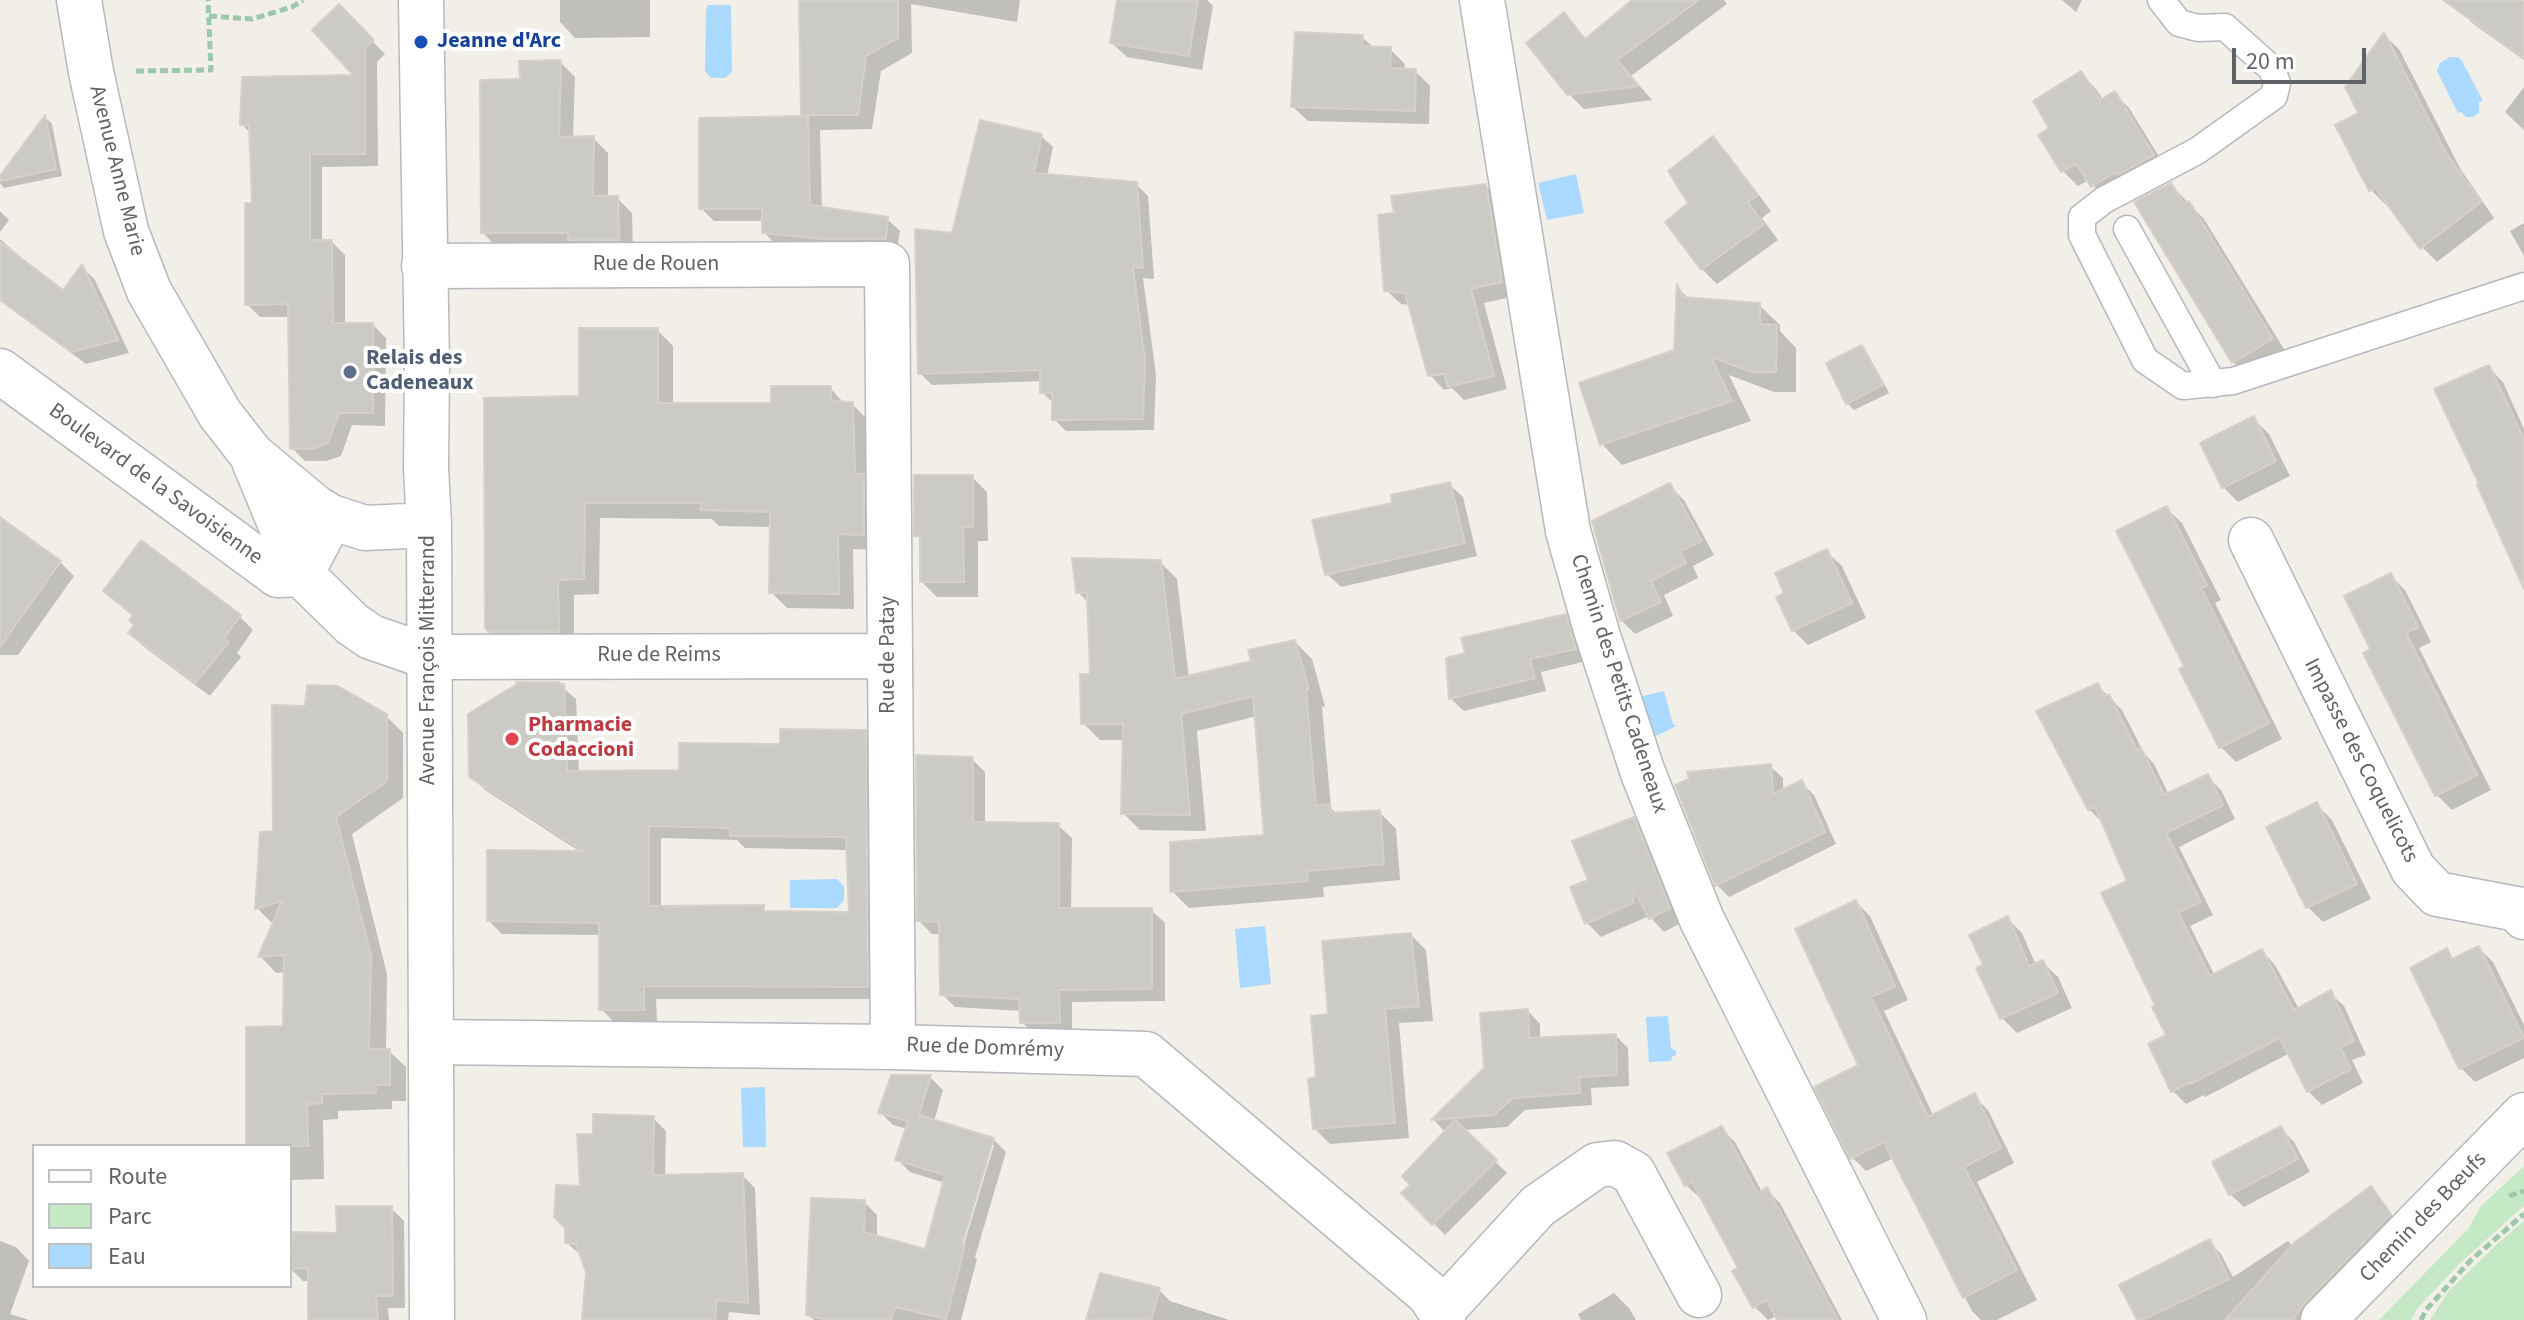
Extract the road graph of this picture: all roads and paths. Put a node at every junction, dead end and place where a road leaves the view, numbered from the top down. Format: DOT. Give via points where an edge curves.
graph roads {
  1 [pos="79,0"];
  2 [pos="208,0"];
  3 [pos="303,0"];
  4 [pos="421,0"];
  5 [pos="1482,0"];
  6 [pos="2161,0"];
  7 [pos="209,16"];
  8 [pos="91,72"];
  9 [pos="2127,229"];
  10 [pos="887,264"];
  11 [pos="424,266"];
  12 [pos="2524,286"];
  13 [pos="0,371"];
  14 [pos="2213,384"];
  15 [pos="252,455"];
  16 [pos="331,517"];
  17 [pos="429,525"];
  18 [pos="2251,540"];
  19 [pos="301,574"];
  20 [pos="889,656"];
  21 [pos="429,657"];
  22 [pos="2524,917"];
  23 [pos="431,1042"];
  24 [pos="893,1047"];
  25 [pos="2524,1115"];
  26 [pos="2524,1214"];
  27 [pos="1699,1295"];
  28 [pos="1442,1316"];
  29 [pos="432,1320"];
  30 [pos="1904,1320"];
  31 [pos="2323,1320"];
  32 [pos="2421,1320"];
  1 -- 8 [label="street, Avenue Anne Marie"];
  2 -- 7 [label="path"];
  3 -- 7 [label="path" via="252,19"];
  4 -- 11 [label="street, Avenue François Mitterrand"];
  5 -- 30 [label="street, Chemin des Petits Cadeneaux" via="1568,531 1597,633 1643,773 1702,920"];
  6 -- 14 [label="lane" via="2179,23 2225,27 2272,69 2274,96 2197,151 2104,200 2082,217 2082,235 2145,360 2183,386"];
  7 -- 8 [label="path" via="211,70"];
  8 -- 15 [label="street, Avenue Anne Marie" via="126,231 149,291 220,414"];
  9 -- 14 [label="lane"];
  10 -- 11 [label="street, Rue de Rouen"];
  10 -- 20 [label="street, Rue de Patay"];
  11 -- 17 [label="street, Avenue François Mitterrand"];
  12 -- 14 [label="lane"];
  13 -- 19 [label="street, Boulevard de la Savoisienne" via="278,575"];
  15 -- 16 [label="street, Avenue Anne Marie"];
  15 -- 19 [label="street, Avenue Anne Marie"];
  16 -- 17 [label="street, Avenue Anne Marie" via="365,528"];
  16 -- 19 [label="street"];
  17 -- 21 [label="street, Avenue François Mitterrand"];
  18 -- 22 [label="street, Impasse des Coquelicots" via="2413,869 2437,894 2517,909"];
  19 -- 21 [label="street, Avenue Anne Marie" via="371,637"];
  20 -- 21 [label="street, Rue de Reims"];
  20 -- 24 [label="street, Rue de Patay"];
  21 -- 23 [label="street, Avenue François Mitterrand"];
  23 -- 24 [label="street, Rue de Domrémy"];
  23 -- 29 [label="street, Avenue François Mitterrand"];
  24 -- 28 [label="street, Rue de Domrémy" via="1146,1054 1429,1294"];
  25 -- 31 [label="street, Chemin des Bœufs"];
  26 -- 32 [label="path" via="2470,1261"];
  27 -- 28 [label="street" via="1633,1173 1615,1163 1597,1165 1538,1206"];
}
